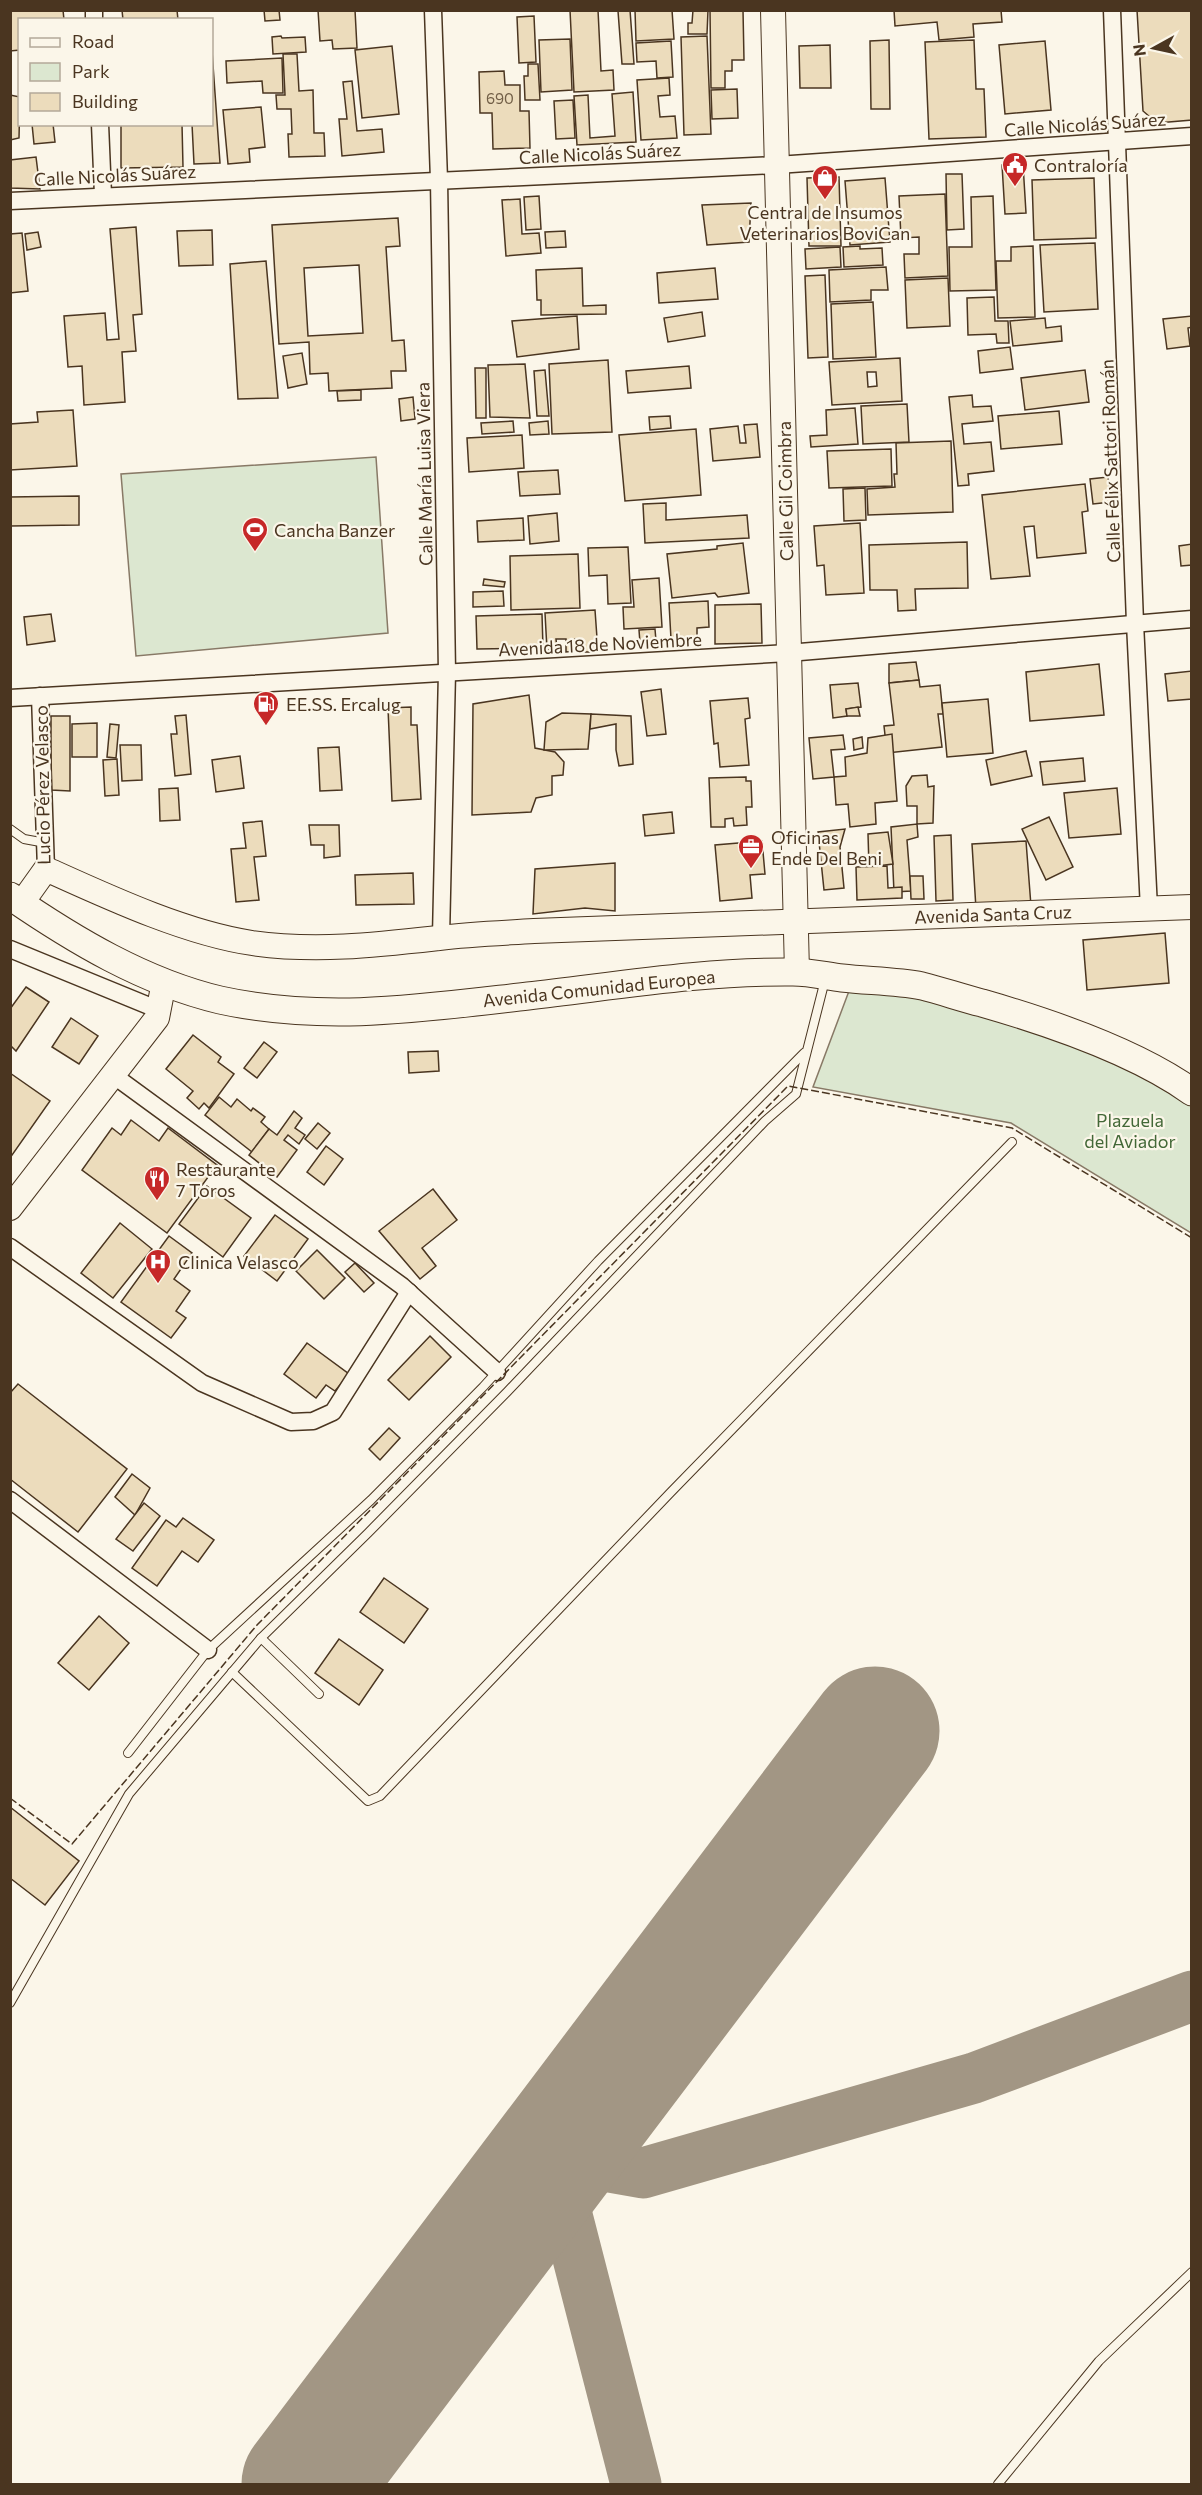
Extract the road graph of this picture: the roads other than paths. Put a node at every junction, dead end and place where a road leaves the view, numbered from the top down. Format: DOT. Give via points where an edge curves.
graph roads {
  1 [pos="433,10"];
  2 [pos="773,10"];
  3 [pos="1112,10"];
  4 [pos="100,126"];
  5 [pos="1191,136"];
  6 [pos="1118,141"];
  7 [pos="777,165"];
  8 [pos="439,180"];
  9 [pos="103,195"];
  10 [pos="10,201"];
  11 [pos="1191,619"];
  12 [pos="1135,623"];
  13 [pos="788,652"];
  14 [pos="447,672"];
  15 [pos="40,696"];
  16 [pos="10,698"];
  17 [pos="10,829"];
  18 [pos="46,843"];
  19 [pos="46,869"];
  20 [pos="14,903"];
  21 [pos="1191,907"];
  22 [pos="1149,909"];
  23 [pos="795,921"];
  24 [pos="441,937"];
  25 [pos="10,949"];
  26 [pos="797,972"];
  27 [pos="826,976"];
  28 [pos="164,982"];
  29 [pos="159,1010"];
  30 [pos="805,1052"];
  31 [pos="113,1075"];
  32 [pos="1191,1092"];
  33 [pos="1012,1142"];
  34 [pos="10,1208"];
  35 [pos="10,1247"];
  36 [pos="409,1292"];
  37 [pos="497,1372"];
  38 [pos="10,1500"];
  39 [pos="261,1638"];
  40 [pos="208,1650"];
  41 [pos="232,1672"];
  42 [pos="319,1694"];
  43 [pos="128,1754"];
  44 [pos="10,2003"];
  45 [pos="1191,2272"];
  46 [pos="998,2484"];
  1 -- 8 [label="street, Calle María Luisa Viera"];
  2 -- 7 [label="street, Calle Gil Coimbra"];
  3 -- 6 [label="street, Calle Félix Sattori Román"];
  4 -- 9 [label="street"];
  5 -- 6 [label="street, Calle Nicolás Suárez"];
  6 -- 7 [label="street, Calle Nicolás Suárez"];
  6 -- 12 [label="street, Calle Félix Sattori Román"];
  7 -- 8 [label="street, Calle Nicolás Suárez"];
  7 -- 13 [label="street, Calle Gil Coimbra"];
  8 -- 9 [label="street, Calle Nicolás Suárez"];
  8 -- 14 [label="street, Calle María Luisa Viera"];
  9 -- 10 [label="street, Calle Nicolás Suárez"];
  11 -- 12 [label="street, Avenida 18 de Noviembre"];
  12 -- 13 [label="street, Avenida 18 de Noviembre"];
  12 -- 22 [label="street, Calle Félix Sattori Román"];
  13 -- 14 [label="street, Avenida 18 de Noviembre"];
  13 -- 23 [label="street, Calle Gil Coimbra"];
  14 -- 15 [label="street, Avenida 18 de Noviembre"];
  14 -- 24 [label="street, Calle María Luisa Viera"];
  15 -- 16 [label="street, Avenida 18 de Noviembre"];
  15 -- 18 [label="street, Lucio Pérez Velasco"];
  17 -- 18 [label="lane" via="24,839"];
  18 -- 19 [label="street, Lucio Pérez Velasco"];
  19 -- 20 [label="street, Lucio Pérez Velasco"];
  19 -- 24 [label="street, Avenida Santa Cruz" via="122,903 252,943 328,948"];
  20 -- 28 [label="main road, Avenida Comunidad Europea" via="121,964"];
  21 -- 22 [label="street, Avenida Santa Cruz"];
  22 -- 23 [label="street, Avenida Santa Cruz"];
  23 -- 24 [label="street, Avenida Santa Cruz"];
  23 -- 26 [label="street, Calle Gil Coimbra"];
  25 -- 29 [label="street"];
  26 -- 27 [label="main road, Avenida Comunidad Europea"];
  26 -- 28 [label="main road, Avenida Comunidad Europea" via="687,978 337,1014 219,1000"];
  27 -- 30 [label="lane"];
  27 -- 32 [label="main road, Avenida Comunidad Europea" via="921,986 1036,1018 1110,1048"];
  28 -- 29 [label="street"];
  29 -- 31 [label="street"];
  30 -- 37 [label="lane" via="598,1261"];
  30 -- 39 [label="lane" via="796,1094 765,1121 501,1398"];
  31 -- 34 [label="street"];
  31 -- 36 [label="street"];
  33 -- 41 [label="lane" via="380,1796 368,1801"];
  35 -- 36 [label="street" via="202,1383 291,1422 313,1421 333,1412"];
  36 -- 37 [label="street"];
  37 -- 40 [label="lane" via="371,1500"];
  38 -- 40 [label="street"];
  39 -- 41 [label="lane"];
  39 -- 42 [label="lane"];
  40 -- 43 [label="lane"];
  41 -- 44 [label="lane" via="129,1794"];
  45 -- 46 [label="lane" via="1099,2361"];
}
